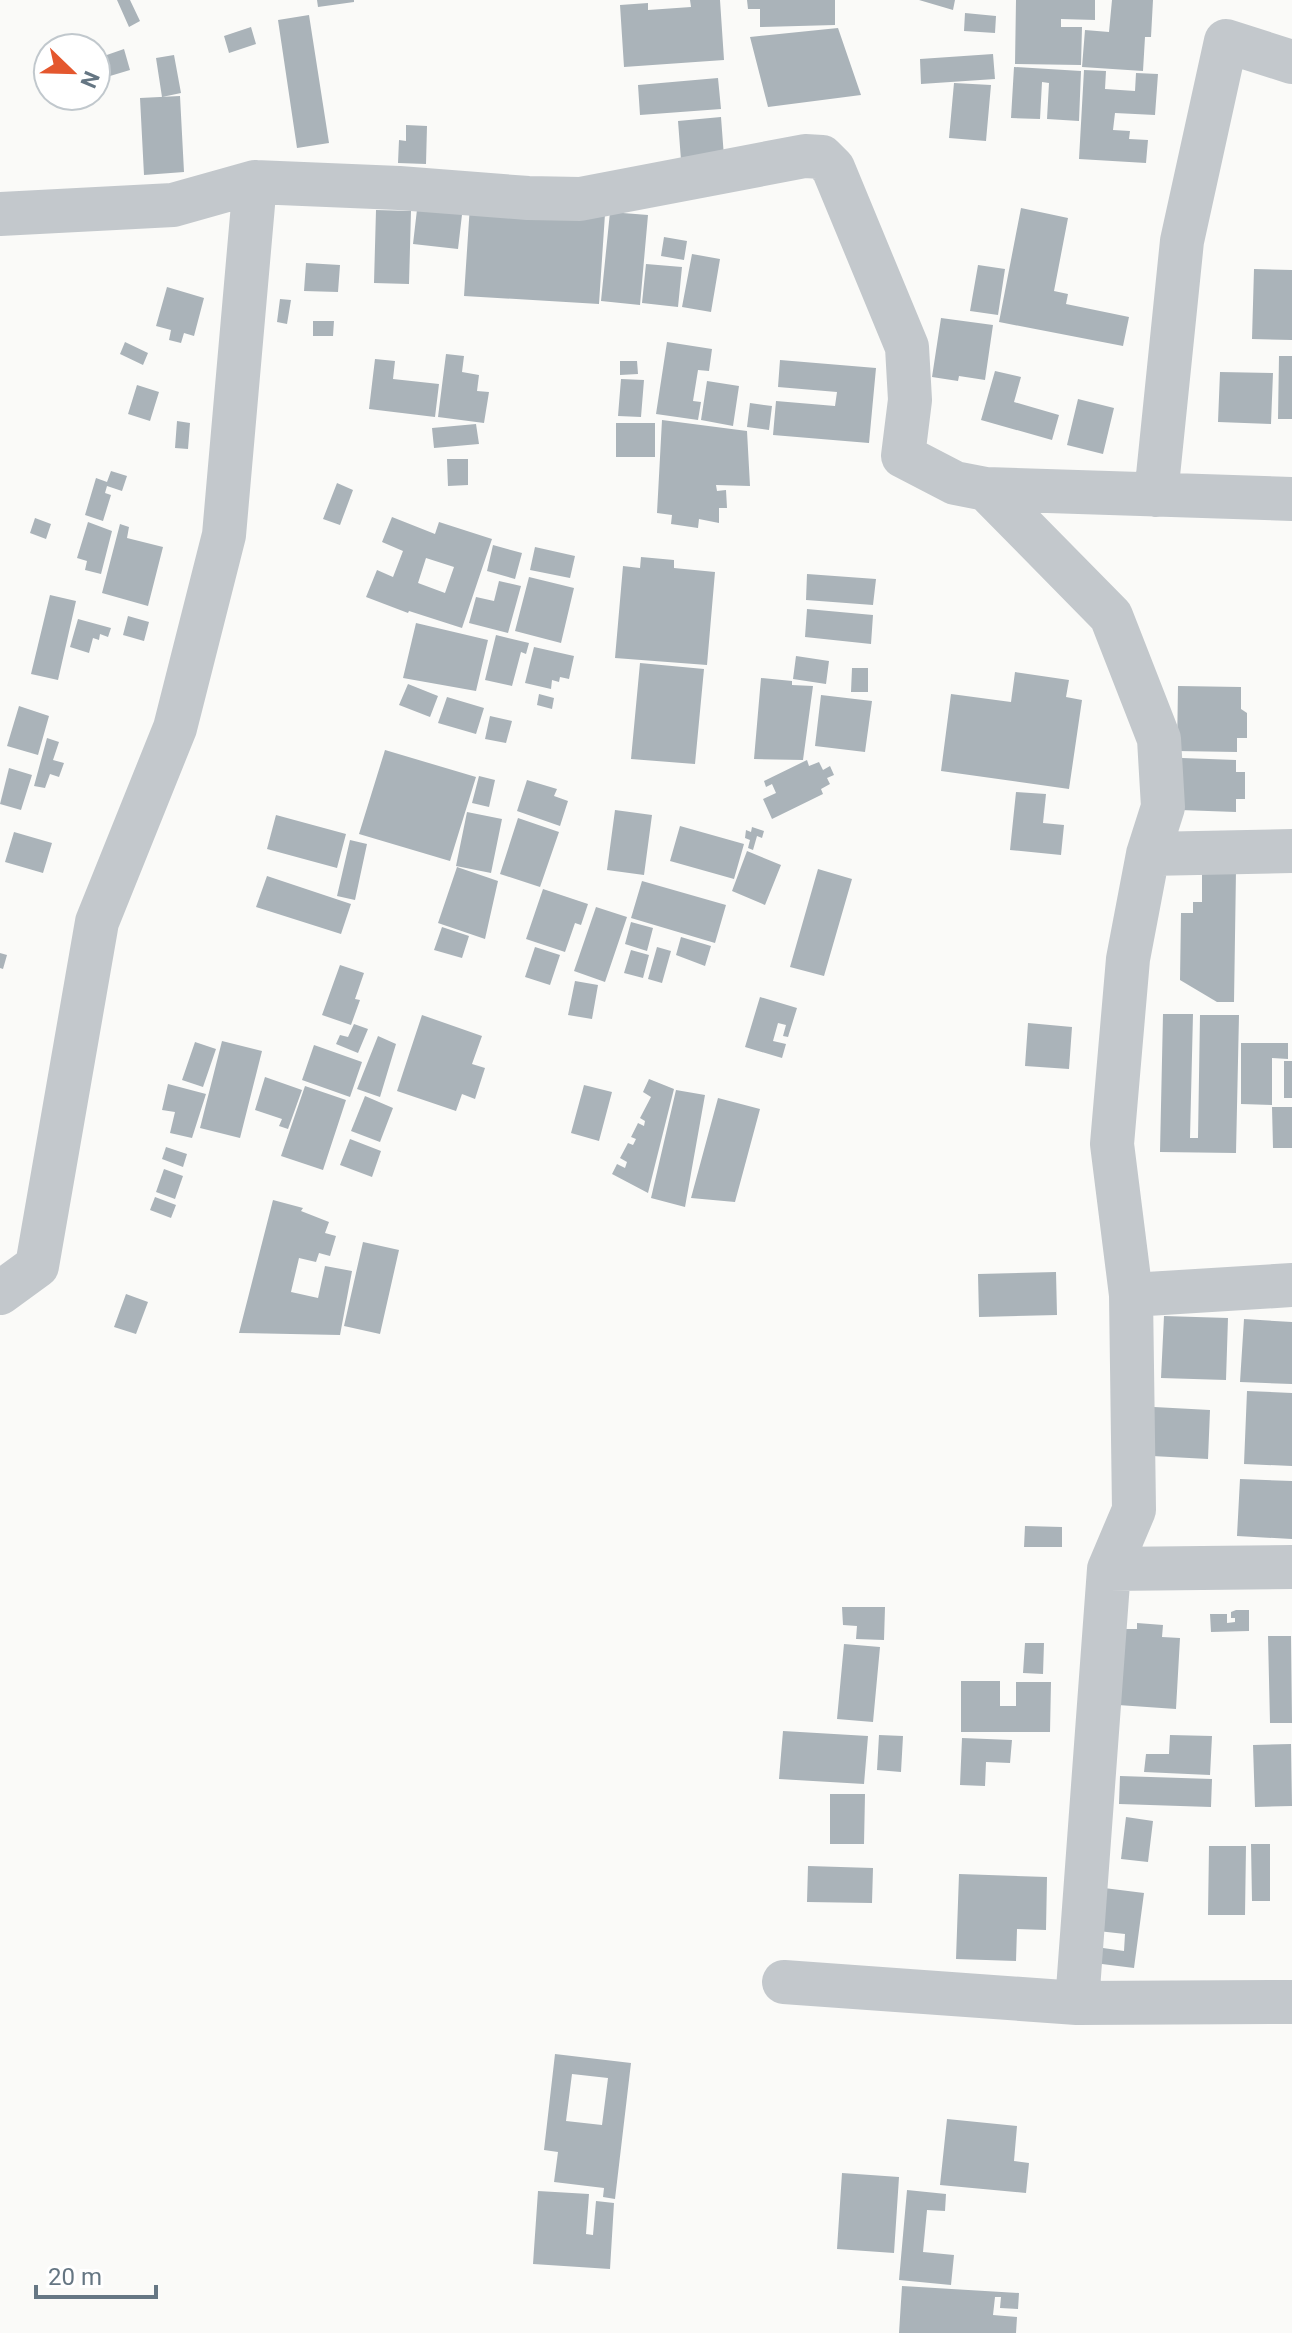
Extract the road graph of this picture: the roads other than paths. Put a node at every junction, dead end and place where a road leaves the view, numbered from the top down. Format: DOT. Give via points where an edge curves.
graph roads {
  1 [pos="1292,62"];
  2 [pos="255,182"];
  3 [pos="0,214"];
  4 [pos="986,489"];
  5 [pos="1156,495"];
  6 [pos="1292,499"];
  7 [pos="1292,851"];
  8 [pos="1148,854"];
  9 [pos="1292,1285"];
  10 [pos="0,1293"];
  11 [pos="1131,1295"];
  12 [pos="1292,1567"];
  13 [pos="1109,1569"];
  14 [pos="784,1982"];
  15 [pos="1292,2002"];
  16 [pos="1077,2003"];
  1 -- 5 [label="street" via="1226,41 1182,241"];
  2 -- 3 [label="street" via="173,205"];
  2 -- 4 [label="street" via="580,199 822,157 833,168 907,347 910,400 903,456 955,483"];
  2 -- 10 [label="street" via="224,535 175,728 97,922 37,1266"];
  4 -- 5 [label="street"];
  4 -- 8 [label="street" via="1111,616 1159,739 1163,807"];
  5 -- 6 [label="street"];
  7 -- 8 [label="street"];
  8 -- 11 [label="street" via="1128,959 1112,1144"];
  9 -- 11 [label="street"];
  11 -- 13 [label="street" via="1134,1510"];
  12 -- 13 [label="street"];
  13 -- 16 [label="street"];
  14 -- 16 [label="street"];
  15 -- 16 [label="street"];
}
